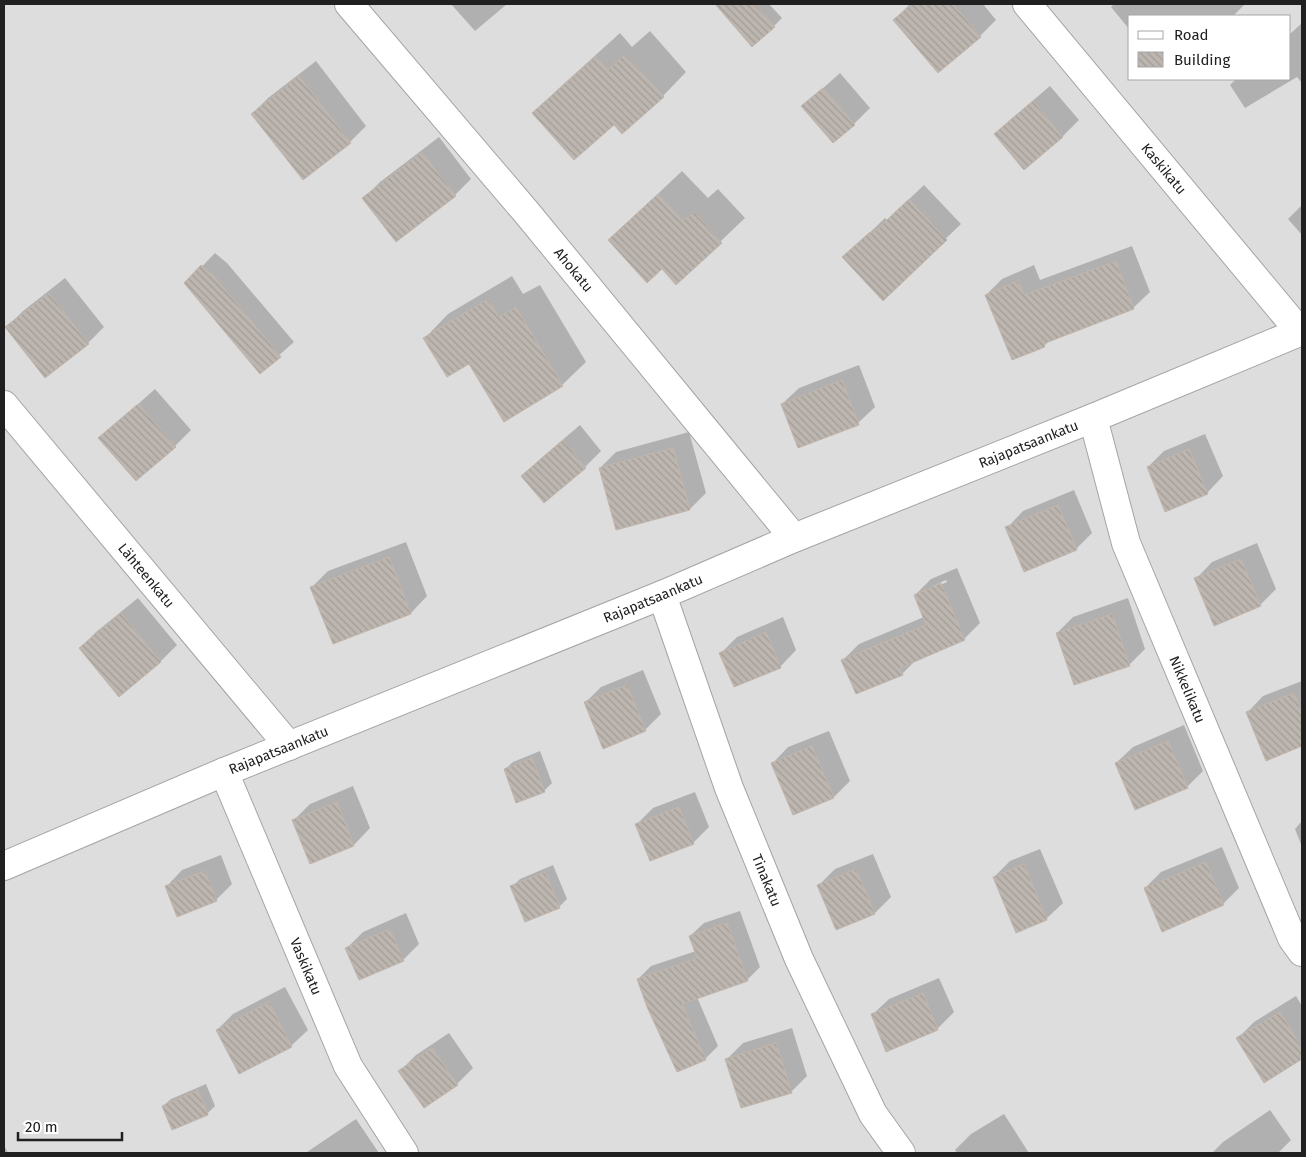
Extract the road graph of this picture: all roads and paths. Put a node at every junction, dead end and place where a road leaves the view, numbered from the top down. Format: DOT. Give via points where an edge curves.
graph roads {
  1 [pos="349,4"];
  2 [pos="1027,4"];
  3 [pos="1301,331"];
  4 [pos="4,405"];
  5 [pos="1093,418"];
  6 [pos="794,538"];
  7 [pos="662,594"];
  8 [pos="289,746"];
  9 [pos="224,772"];
  10 [pos="4,866"];
  11 [pos="1302,952"];
  12 [pos="404,1153"];
  13 [pos="901,1153"];
  1 -- 6 [label="street, Ahokatu" via="533,220"];
  2 -- 3 [label="street, Kaskikatu"];
  3 -- 5 [label="street, Rajapatsaankatu"];
  4 -- 8 [label="street, Lähteenkatu"];
  5 -- 6 [label="street, Rajapatsaankatu"];
  5 -- 11 [label="street, Nikkelikatu" via="1126,543 1292,938"];
  6 -- 7 [label="street, Rajapatsaankatu"];
  7 -- 8 [label="street, Rajapatsaankatu"];
  7 -- 13 [label="street, Tinakatu" via="729,788 799,959 873,1114"];
  8 -- 9 [label="street, Rajapatsaankatu"];
  9 -- 10 [label="street, Rajapatsaankatu"];
  9 -- 12 [label="street, Vaskikatu" via="348,1066"];
}
